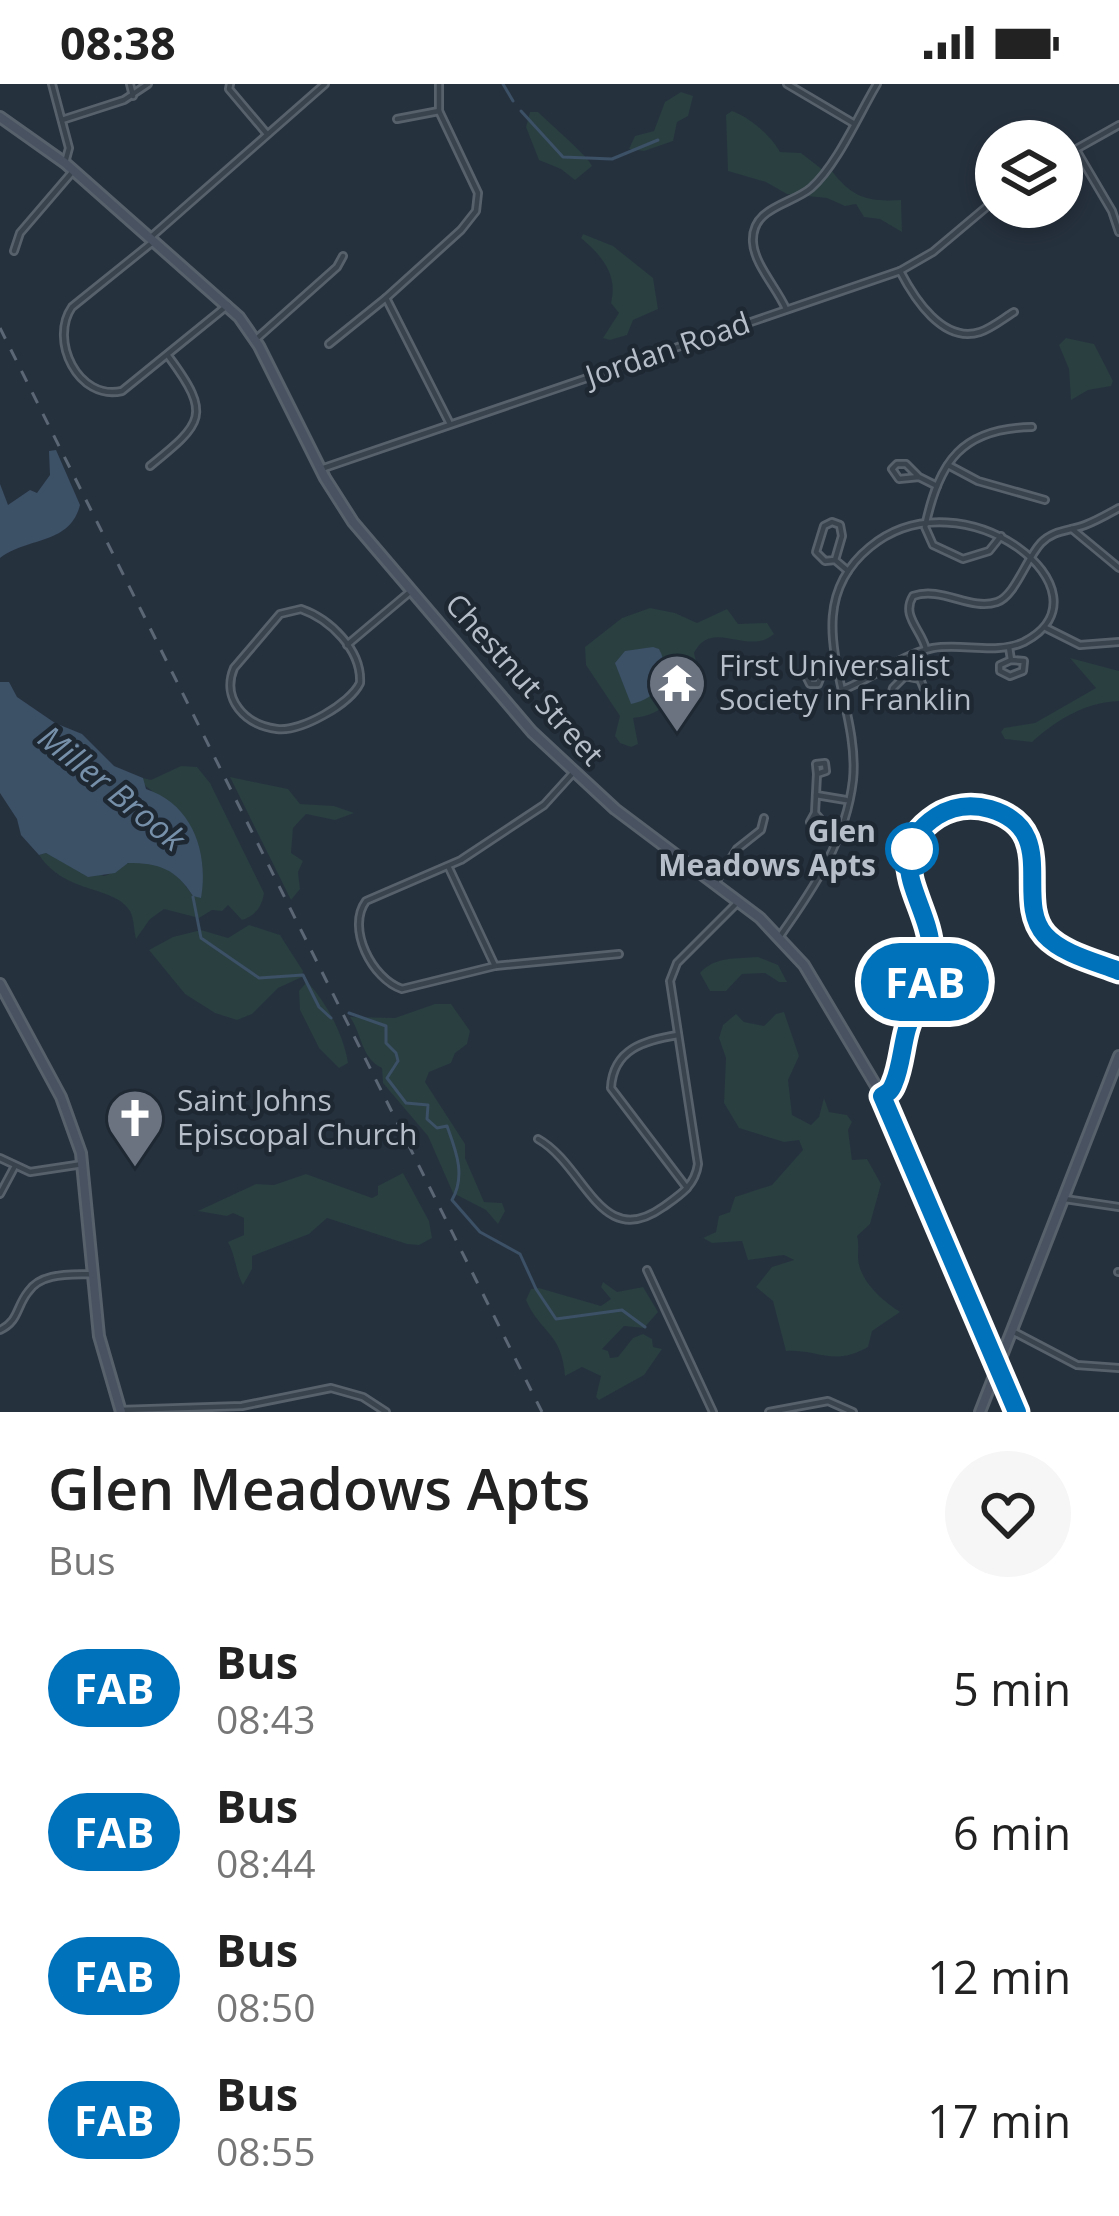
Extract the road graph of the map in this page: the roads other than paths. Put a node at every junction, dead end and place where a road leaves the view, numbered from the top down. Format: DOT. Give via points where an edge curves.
graph roads {
  1 [pos="52,84"];
  2 [pos="130,84"];
  3 [pos="148,84"];
  4 [pos="230,84"];
  5 [pos="325,84"];
  6 [pos="439,84"];
  7 [pos="787,84"];
  8 [pos="877,84"];
  9 [pos="133,96"];
  10 [pos="439,111"];
  11 [pos="0,117"];
  12 [pos="398,119"];
  13 [pos="62,120"];
  14 [pos="853,124"];
  15 [pos="1119,125"];
  16 [pos="267,134"];
  17 [pos="1083,145"];
  18 [pos="1083,161"];
  19 [pos="69,167"];
  20 [pos="975,217"];
  21 [pos="1119,232"];
  22 [pos="153,238"];
  23 [pos="14,251"];
  24 [pos="343,256"];
  25 [pos="900,271"];
  26 [pos="386,298"];
  27 [pos="228,305"];
  28 [pos="786,309"];
  29 [pos="1014,312"];
  30 [pos="255,340"];
  31 [pos="329,344"];
  32 [pos="168,356"];
  33 [pos="450,424"];
  34 [pos="1031,428"];
  35 [pos="948,465"];
  36 [pos="151,466"];
  37 [pos="321,469"];
  38 [pos="919,477"];
  39 [pos="938,486"];
  40 [pos="1046,500"];
  41 [pos="1119,508"];
  42 [pos="926,521"];
  43 [pos="1072,529"];
  44 [pos="1001,535"];
  45 [pos="1032,555"];
  46 [pos="835,560"];
  47 [pos="1119,568"];
  48 [pos="848,571"];
  49 [pos="411,591"];
  50 [pos="1045,627"];
  51 [pos="1119,642"];
  52 [pos="347,645"];
  53 [pos="1009,647"];
  54 [pos="926,649"];
  55 [pos="1011,660"];
  56 [pos="900,664"];
  57 [pos="836,668"];
  58 [pos="823,671"];
  59 [pos="905,676"];
  60 [pos="842,691"];
  61 [pos="573,773"];
  62 [pos="818,774"];
  63 [pos="816,795"];
  64 [pos="848,801"];
  65 [pos="814,813"];
  66 [pos="764,818"];
  67 [pos="448,867"];
  68 [pos="714,886"];
  69 [pos="738,902"];
  70 [pos="780,936"];
  71 [pos="620,954"];
  72 [pos="495,966"];
  73 [pos="1119,971"];
  74 [pos="0,984"];
  75 [pos="678,1035"];
  76 [pos="1119,1056"];
  77 [pos="882,1096"];
  78 [pos="538,1139"];
  79 [pos="0,1158"];
  80 [pos="82,1164"];
  81 [pos="15,1166"];
  82 [pos="687,1188"];
  83 [pos="0,1194"];
  84 [pos="1063,1198"];
  85 [pos="1119,1207"];
  86 [pos="647,1270"];
  87 [pos="92,1274"];
  88 [pos="0,1330"];
  89 [pos="1014,1332"];
  90 [pos="988,1342"];
  91 [pos="1000,1366"];
  92 [pos="1119,1368"];
  93 [pos="988,1396"];
  94 [pos="1011,1400"];
  95 [pos="202,1409"];
  96 [pos="120,1411"];
  97 [pos="386,1412"];
  98 [pos="713,1412"];
  99 [pos="769,1412"];
  100 [pos="854,1412"];
  101 [pos="980,1412"];
  102 [pos="1018,1412"];
  1 -- 13 [label="street"];
  2 -- 9 [label="street"];
  3 -- 9 [label="street"];
  4 -- 16 [label="street"];
  5 -- 16 [label="street"];
  6 -- 10 [label="street"];
  7 -- 14 [label="street"];
  8 -- 14 [label="street"];
  9 -- 13 [label="street"];
  10 -- 12 [label="street"];
  10 -- 26 [label="street" via="478,193 476,211"];
  11 -- 19 [label="main road, Chestnut Street"];
  13 -- 19 [label="street"];
  14 -- 28 [label="street" via="815,184 755,226 754,248"];
  15 -- 17 [label="street"];
  16 -- 22 [label="street"];
  18 -- 21 [label="street"];
  19 -- 22 [label="main road, Chestnut Street"];
  19 -- 23 [label="street"];
  20 -- 25 [label="street, Jordan Road"];
  22 -- 27 [label="main road, Chestnut Street"];
  22 -- 32 [label="street" via="72,307 62,336 75,368 100,392 122,391"];
  24 -- 30 [label="street"];
  25 -- 28 [label="street, Jordan Road"];
  25 -- 29 [label="street" via="919,305 957,331 982,331"];
  26 -- 31 [label="street"];
  26 -- 33 [label="street"];
  27 -- 30 [label="main road, Chestnut Street"];
  27 -- 32 [label="street"];
  28 -- 33 [label="street, Jordan Road"];
  30 -- 37 [label="main road, Chestnut Street"];
  32 -- 36 [label="street" via="199,412 190,434"];
  33 -- 37 [label="street, Jordan Road"];
  34 -- 35 [label="street" via="981,434"];
  35 -- 39 [label="street"];
  35 -- 40 [label="street"];
  37 -- 49 [label="main road, Chestnut Street" via="352,522"];
  38 -- 39 [label="street"];
  39 -- 42 [label="street"];
  41 -- 43 [label="street"];
  42 -- 44 [label="street"];
  42 -- 44 [label="street" via="931,542 963,559 989,551"];
  42 -- 48 [label="street" via="889,533"];
  43 -- 45 [label="street" via="1051,535"];
  43 -- 47 [label="street"];
  44 -- 45 [label="street"];
  45 -- 50 [label="street" via="1054,586"];
  45 -- 54 [label="street" via="1001,601 913,596 908,616"];
  46 -- 46 [label="street" via="842,536 832,522 816,552"];
  46 -- 48 [label="street"];
  48 -- 57 [label="street" via="831,620"];
  49 -- 52 [label="street"];
  49 -- 61 [label="main road, Chestnut Street"];
  50 -- 51 [label="street" via="1080,645"];
  50 -- 53 [label="street"];
  52 -- 52 [label="street" via="320,616 286,610 234,668 231,698 242,714 277,729 329,711 360,682"];
  53 -- 54 [label="street"];
  53 -- 55 [label="street"];
  54 -- 56 [label="street"];
  56 -- 59 [label="street"];
  56 -- 60 [label="street"];
  57 -- 58 [label="street"];
  57 -- 60 [label="street"];
  59 -- 59 [label="street" via="890,699 910,708 925,687"];
  60 -- 64 [label="street" via="853,741"];
  61 -- 67 [label="street" via="544,806"];
  61 -- 68 [label="main road, Chestnut Street"];
  62 -- 63 [label="street"];
  63 -- 64 [label="street"];
  63 -- 65 [label="street"];
  64 -- 70 [label="street" via="830,858"];
  66 -- 68 [label="street"];
  67 -- 72 [label="street"];
  67 -- 72 [label="street" via="366,901 356,923 363,943 396,988"];
  68 -- 69 [label="main road, Chestnut Street"];
  69 -- 70 [label="main road, Chestnut Street"];
  69 -- 75 [label="street" via="674,969"];
  70 -- 77 [label="main road, Chestnut Street"];
  71 -- 72 [label="street"];
  73 -- 77 [label="street" via="1043,932 1034,862 1016,824 976,806 943,812 920,832 909,861 931,959 894,1083"];
  74 -- 80 [label="main road" via="61,1097"];
  75 -- 82 [label="street" via="698,1164"];
  75 -- 82 [label="street" via="626,1052 611,1088"];
  76 -- 84 [label="main road"];
  77 -- 90 [label="main road, Chestnut Street"];
  78 -- 82 [label="street" via="620,1221 644,1218"];
  79 -- 81 [label="street"];
  80 -- 81 [label="street" via="40,1173"];
  80 -- 87 [label="main road"];
  81 -- 83 [label="street"];
  84 -- 85 [label="street"];
  84 -- 89 [label="main road"];
  86 -- 98 [label="street"];
  87 -- 88 [label="street" via="38,1282 15,1321"];
  87 -- 96 [label="main road"];
  89 -- 90 [label="main road" via="1001,1345"];
  89 -- 91 [label="main road"];
  89 -- 92 [label="street" via="1077,1366"];
  90 -- 91 [label="main road, Chestnut Street"];
  91 -- 93 [label="main road"];
  91 -- 94 [label="main road, Chestnut Street"];
  93 -- 94 [label="main road"];
  93 -- 101 [label="main road"];
  94 -- 102 [label="main road, Chestnut Street"];
  95 -- 96 [label="street"];
  95 -- 97 [label="street" via="331,1388"];
  99 -- 100 [label="street" via="828,1401"];
}
